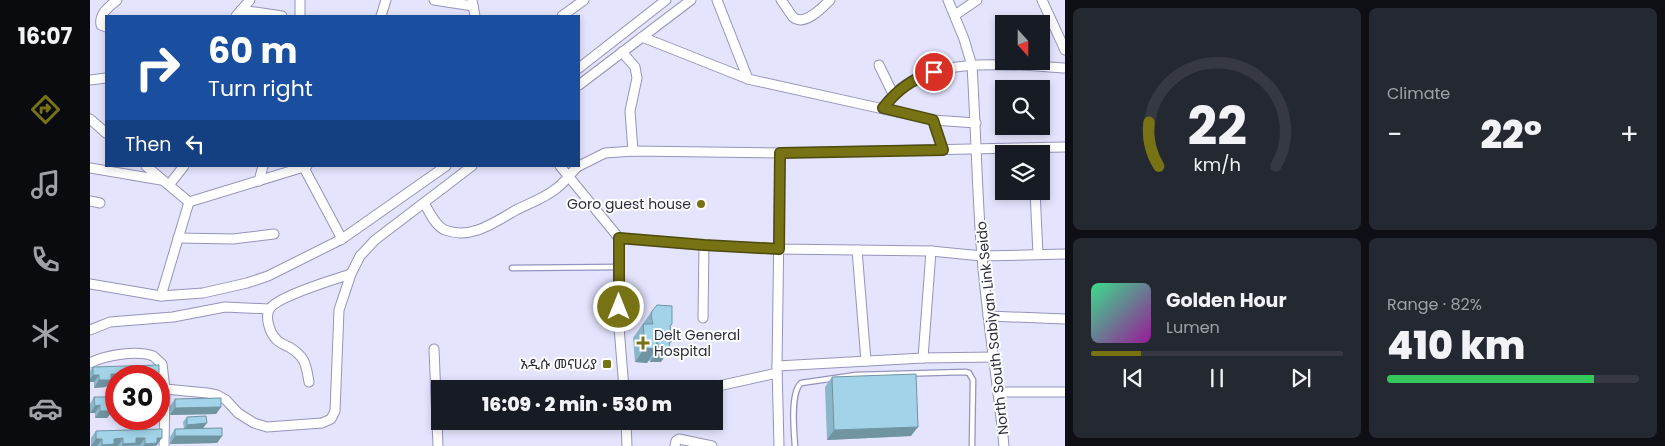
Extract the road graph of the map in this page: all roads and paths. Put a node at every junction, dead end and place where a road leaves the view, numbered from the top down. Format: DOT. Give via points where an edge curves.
graph roads {
  1 [pos="117,0"];
  2 [pos="250,0"];
  3 [pos="300,0"];
  4 [pos="386,0"];
  5 [pos="434,0"];
  6 [pos="584,0"];
  7 [pos="666,0"];
  8 [pos="691,0"];
  9 [pos="717,0"];
  10 [pos="781,0"];
  11 [pos="830,0"];
  12 [pos="948,0"];
  13 [pos="977,0"];
  14 [pos="1042,0"];
  15 [pos="472,3"];
  16 [pos="239,13"];
  17 [pos="268,15"];
  18 [pos="300,15"];
  19 [pos="381,15"];
  20 [pos="563,15"];
  21 [pos="955,15"];
  22 [pos="105,26"];
  23 [pos="642,37"];
  24 [pos="1065,50"];
  25 [pos="622,52"];
  26 [pos="879,64"];
  27 [pos="972,66"];
  28 [pos="580,67"];
  29 [pos="1065,68"];
  30 [pos="105,78"];
  31 [pos="748,79"];
  32 [pos="90,80"];
  33 [pos="580,84"];
  34 [pos="893,94"];
  35 [pos="883,108"];
  36 [pos="90,119"];
  37 [pos="933,120"];
  38 [pos="976,123"];
  39 [pos="105,132"];
  40 [pos="1065,147"];
  41 [pos="978,149"];
  42 [pos="1050,149"];
  43 [pos="633,150"];
  44 [pos="943,150"];
  45 [pos="995,150"];
  46 [pos="780,153"];
  47 [pos="580,166"];
  48 [pos="147,167"];
  49 [pos="183,167"];
  50 [pos="263,167"];
  51 [pos="305,167"];
  52 [pos="445,167"];
  53 [pos="471,167"];
  54 [pos="561,167"];
  55 [pos="578,167"];
  56 [pos="90,168"];
  57 [pos="570,177"];
  58 [pos="259,181"];
  59 [pos="166,183"];
  60 [pos="1035,200"];
  61 [pos="90,201"];
  62 [pos="189,202"];
  63 [pos="100,203"];
  64 [pos="424,203"];
  65 [pos="274,234"];
  66 [pos="178,238"];
  67 [pos="619,238"];
  68 [pos="342,239"];
  69 [pos="704,245"];
  70 [pos="779,249"];
  71 [pos="856,250"];
  72 [pos="931,251"];
  73 [pos="1038,254"];
  74 [pos="1065,254"];
  75 [pos="982,256"];
  76 [pos="512,268"];
  77 [pos="619,268"];
  78 [pos="351,274"];
  79 [pos="90,284"];
  80 [pos="161,296"];
  81 [pos="269,309"];
  82 [pos="988,316"];
  83 [pos="702,318"];
  84 [pos="1065,319"];
  85 [pos="90,330"];
  86 [pos="434,349"];
  87 [pos="994,357"];
  88 [pos="923,358"];
  89 [pos="866,361"];
  90 [pos="90,364"];
  91 [pos="162,365"];
  92 [pos="777,370"];
  93 [pos="623,380"];
  94 [pos="309,382"];
  95 [pos="723,384"];
  96 [pos="170,389"];
  97 [pos="999,392"];
  98 [pos="1065,392"];
  99 [pos="164,430"];
  100 [pos="626,430"];
  101 [pos="164,446"];
  102 [pos="438,446"];
  103 [pos="627,446"];
  104 [pos="675,446"];
  105 [pos="712,446"];
  106 [pos="779,446"];
  107 [pos="795,446"];
  108 [pos="972,446"];
  109 [pos="1004,446"];
  1 -- 22 [label="street" via="100,18"];
  2 -- 16 [label="street"];
  3 -- 18 [label="street"];
  4 -- 19 [label="street"];
  5 -- 15 [label="street"];
  6 -- 20 [label="street"];
  7 -- 28 [label="street"];
  8 -- 23 [label="street"];
  9 -- 31 [label="street"];
  10 -- 11 [label="street" via="794,18 804,20"];
  12 -- 21 [label="street, North South Sabiyan Link Seido"];
  13 -- 21 [label="street"];
  14 -- 24 [label="street"];
  16 -- 17 [label="street"];
  21 -- 27 [label="street, North South Sabiyan Link Seido"];
  23 -- 25 [label="street"];
  23 -- 31 [label="street"];
  25 -- 33 [label="street"];
  25 -- 43 [label="street" via="635,67 630,111"];
  26 -- 34 [label="street"];
  27 -- 29 [label="street" via="1007,64"];
  27 -- 34 [label="street" via="924,76"];
  27 -- 38 [label="street, North South Sabiyan Link Seido"];
  30 -- 32 [label="street"];
  31 -- 35 [label="street"];
  34 -- 35 [label="street"];
  35 -- 37 [label="street"];
  36 -- 39 [label="street"];
  37 -- 38 [label="street"];
  37 -- 44 [label="street"];
  38 -- 41 [label="street, North South Sabiyan Link Seido"];
  40 -- 42 [label="street"];
  41 -- 44 [label="street"];
  41 -- 45 [label="street"];
  41 -- 75 [label="street, North South Sabiyan Link Seido"];
  43 -- 46 [label="street"];
  43 -- 47 [label="street" via="606,153"];
  44 -- 46 [label="street"];
  46 -- 70 [label="street"];
  48 -- 59 [label="street"];
  49 -- 59 [label="street"];
  50 -- 58 [label="street"];
  51 -- 58 [label="street"];
  51 -- 68 [label="street"];
  52 -- 68 [label="street"];
  53 -- 64 [label="street"];
  54 -- 57 [label="street"];
  55 -- 57 [label="street"];
  56 -- 59 [label="street"];
  57 -- 64 [label="street" via="549,194 478,230 443,230"];
  57 -- 67 [label="street"];
  58 -- 62 [label="street"];
  59 -- 62 [label="street"];
  60 -- 73 [label="street"];
  61 -- 63 [label="street"];
  62 -- 66 [label="street"];
  64 -- 78 [label="street" via="375,240 360,256"];
  65 -- 66 [label="street" via="233,239"];
  66 -- 80 [label="street"];
  67 -- 69 [label="street"];
  67 -- 77 [label="street"];
  68 -- 80 [label="street" via="247,283 203,293"];
  69 -- 70 [label="street"];
  69 -- 83 [label="street"];
  70 -- 71 [label="street"];
  70 -- 92 [label="street"];
  71 -- 72 [label="street"];
  71 -- 89 [label="street"];
  72 -- 75 [label="street"];
  72 -- 88 [label="street"];
  73 -- 74 [label="street"];
  73 -- 75 [label="street"];
  75 -- 82 [label="street, North South Sabiyan Link Seido"];
  76 -- 77 [label="lane"];
  77 -- 93 [label="street"];
  78 -- 81 [label="street" via="320,284"];
  78 -- 96 [label="street" via="339,310 335,411 331,419 322,423 268,427 254,423 216,395"];
  79 -- 80 [label="street"];
  81 -- 85 [label="street" via="225,307 173,317 110,322"];
  81 -- 94 [label="street" via="271,331 276,340 300,353"];
  82 -- 84 [label="street"];
  82 -- 87 [label="street, North South Sabiyan Link Seido"];
  86 -- 102 [label="street"];
  87 -- 88 [label="street"];
  87 -- 97 [label="street, North South Sabiyan Link Seido"];
  88 -- 89 [label="street"];
  89 -- 92 [label="street"];
  90 -- 91 [label="street" via="107,357 142,354 154,357"];
  92 -- 95 [label="street"];
  92 -- 106 [label="street"];
  97 -- 98 [label="street"];
  97 -- 109 [label="street, North South Sabiyan Link Seido"];
  99 -- 101 [label="street"];
  100 -- 103 [label="street"];
  104 -- 105 [label="street" via="680,439"];
  107 -- 108 [label="lane" via="796,390 801,383 856,375 965,372 973,380"];
}
